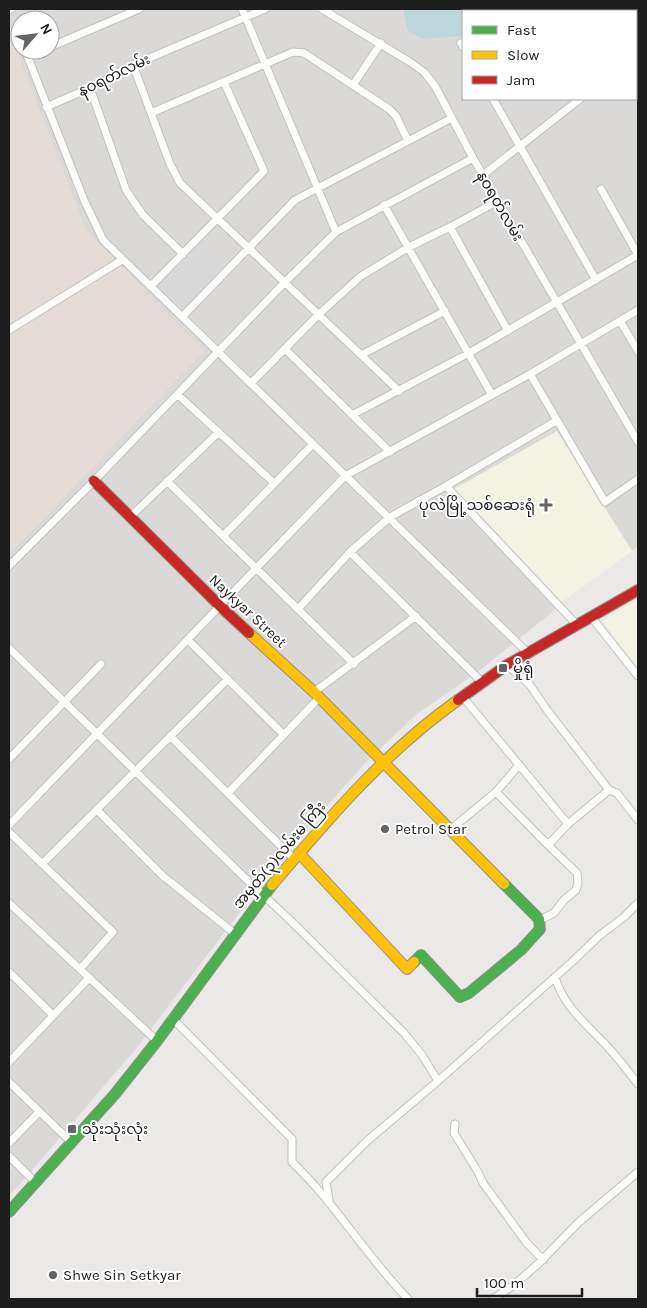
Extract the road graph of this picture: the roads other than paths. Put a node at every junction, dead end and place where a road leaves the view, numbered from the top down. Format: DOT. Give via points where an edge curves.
graph roads {
  1 [pos="139,9"];
  2 [pos="242,9"];
  3 [pos="265,9"];
  4 [pos="322,9"];
  5 [pos="246,17"];
  6 [pos="60,43"];
  7 [pos="381,43"];
  8 [pos="29,60"];
  9 [pos="265,64"];
  10 [pos="133,65"];
  11 [pos="224,82"];
  12 [pos="353,85"];
  13 [pos="90,88"];
  14 [pos="494,100"];
  15 [pos="579,100"];
  16 [pos="46,107"];
  17 [pos="150,113"];
  18 [pos="452,118"];
  19 [pos="408,141"];
  20 [pos="520,146"];
  21 [pos="473,158"];
  22 [pos="483,175"];
  23 [pos="601,189"];
  24 [pos="317,190"];
  25 [pos="498,201"];
  26 [pos="384,205"];
  27 [pos="217,220"];
  28 [pos="450,227"];
  29 [pos="336,232"];
  30 [pos="250,248"];
  31 [pos="409,248"];
  32 [pos="183,254"];
  33 [pos="638,255"];
  34 [pos="122,260"];
  35 [pos="596,280"];
  36 [pos="284,282"];
  37 [pos="151,286"];
  38 [pos="557,303"];
  39 [pos="638,310"];
  40 [pos="445,311"];
  41 [pos="318,314"];
  42 [pos="183,316"];
  43 [pos="620,321"];
  44 [pos="9,330"];
  45 [pos="508,331"];
  46 [pos="581,345"];
  47 [pos="285,349"];
  48 [pos="218,351"];
  49 [pos="638,351"];
  50 [pos="469,353"];
  51 [pos="361,355"];
  52 [pos="530,374"];
  53 [pos="251,383"];
  54 [pos="399,391"];
  55 [pos="178,395"];
  56 [pos="492,395"];
  57 [pos="352,415"];
  58 [pos="556,421"];
  59 [pos="219,432"];
  60 [pos="638,442"];
  61 [pos="313,444"];
  62 [pos="390,452"];
  63 [pos="346,476"];
  64 [pos="638,479"];
  65 [pos="94,481"];
  66 [pos="167,481"];
  67 [pos="274,483"];
  68 [pos="446,486"];
  69 [pos="130,517"];
  70 [pos="390,517"];
  71 [pos="223,536"];
  72 [pos="350,552"];
  73 [pos="9,566"];
  74 [pos="256,568"];
  75 [pos="638,590"];
  76 [pos="220,606"];
  77 [pos="298,609"];
  78 [pos="416,616"];
  79 [pos="592,618"];
  80 [pos="578,626"];
  81 [pos="188,640"];
  82 [pos="9,648"];
  83 [pos="528,653"];
  84 [pos="100,664"];
  85 [pos="354,664"];
  86 [pos="508,665"];
  87 [pos="638,676"];
  88 [pos="228,679"];
  89 [pos="482,682"];
  90 [pos="317,695"];
  91 [pos="462,696"];
  92 [pos="63,702"];
  93 [pos="96,735"];
  94 [pos="284,735"];
  95 [pos="170,736"];
  96 [pos="9,759"];
  97 [pos="382,762"];
  98 [pos="519,765"];
  99 [pos="135,772"];
  100 [pos="609,790"];
  101 [pos="496,792"];
  102 [pos="228,794"];
  103 [pos="97,810"];
  104 [pos="638,820"];
  105 [pos="568,824"];
  106 [pos="9,826"];
  107 [pos="450,830"];
  108 [pos="9,832"];
  109 [pos="548,845"];
  110 [pos="296,856"];
  111 [pos="42,864"];
  112 [pos="263,895"];
  113 [pos="9,903"];
  114 [pos="638,903"];
  115 [pos="539,919"];
  116 [pos="234,933"];
  117 [pos="80,969"];
  118 [pos="9,972"];
  119 [pos="555,977"];
  120 [pos="89,978"];
  121 [pos="53,1016"];
  122 [pos="172,1018"];
  123 [pos="156,1041"];
  124 [pos="9,1062"];
  125 [pos="438,1081"];
  126 [pos="9,1082"];
  127 [pos="638,1084"];
  128 [pos="39,1112"];
  129 [pos="455,1124"];
  130 [pos="9,1143"];
  131 [pos="72,1143"];
  132 [pos="9,1156"];
  133 [pos="638,1172"];
  134 [pos="36,1183"];
  135 [pos="328,1200"];
  136 [pos="9,1212"];
  137 [pos="542,1260"];
  138 [pos="408,1299"];
  139 [pos="493,1299"];
  1 -- 6 [label="street"];
  2 -- 5 [label="street"];
  3 -- 5 [label="street, နဝရတ်လမ်း"];
  4 -- 7 [label="street, နဝရတ်လမ်း"];
  5 -- 9 [label="street"];
  5 -- 10 [label="street, နဝရတ်လမ်း"];
  7 -- 12 [label="street"];
  7 -- 18 [label="street, နဝရတ်လမ်း" via="424,72"];
  8 -- 16 [label="street"];
  9 -- 11 [label="street"];
  9 -- 12 [label="street" via="293,52 304,53"];
  9 -- 24 [label="street"];
  10 -- 13 [label="street, နဝရတ်လမ်း"];
  10 -- 17 [label="street"];
  11 -- 17 [label="street"];
  11 -- 27 [label="street" via="264,172"];
  12 -- 19 [label="street" via="389,108"];
  13 -- 16 [label="street, နဝရတ်လမ်း"];
  13 -- 32 [label="street" via="126,190 143,215"];
  14 -- 20 [label="street"];
  15 -- 20 [label="street"];
  16 -- 34 [label="street" via="94,223 103,240"];
  17 -- 27 [label="street" via="180,183"];
  18 -- 19 [label="street"];
  18 -- 21 [label="street, နဝရတ်လမ်း"];
  19 -- 24 [label="street"];
  20 -- 22 [label="street"];
  20 -- 35 [label="street"];
  21 -- 22 [label="street, နဝရတ်လမ်း"];
  21 -- 26 [label="street"];
  22 -- 25 [label="street, နဝရတ်လမ်း"];
  23 -- 33 [label="street"];
  24 -- 29 [label="street"];
  24 -- 30 [label="street" via="295,200"];
  25 -- 28 [label="street"];
  25 -- 38 [label="street, နဝရတ်လမ်း"];
  26 -- 29 [label="street"];
  26 -- 31 [label="street"];
  27 -- 30 [label="street"];
  27 -- 32 [label="street"];
  28 -- 31 [label="street"];
  28 -- 45 [label="street"];
  29 -- 36 [label="street"];
  30 -- 36 [label="street"];
  30 -- 42 [label="street"];
  31 -- 40 [label="street"];
  31 -- 41 [label="street" via="361,276"];
  32 -- 37 [label="street"];
  33 -- 35 [label="street"];
  34 -- 37 [label="street"];
  34 -- 44 [label="street"];
  35 -- 38 [label="street"];
  36 -- 41 [label="street"];
  36 -- 48 [label="street"];
  37 -- 42 [label="street"];
  38 -- 45 [label="street"];
  38 -- 46 [label="street, နဝရတ်လမ်း"];
  39 -- 43 [label="street"];
  40 -- 50 [label="street"];
  40 -- 51 [label="street"];
  41 -- 47 [label="street"];
  41 -- 51 [label="street"];
  42 -- 48 [label="street"];
  43 -- 46 [label="street"];
  43 -- 49 [label="street"];
  45 -- 50 [label="street"];
  46 -- 52 [label="street"];
  46 -- 60 [label="street, နဝရတ်လမ်း"];
  47 -- 53 [label="street"];
  47 -- 57 [label="street"];
  48 -- 53 [label="street"];
  48 -- 55 [label="street"];
  50 -- 54 [label="street"];
  50 -- 56 [label="street"];
  51 -- 54 [label="street"];
  52 -- 56 [label="street"];
  52 -- 58 [label="street"];
  53 -- 61 [label="street"];
  54 -- 57 [label="street"];
  55 -- 59 [label="street"];
  55 -- 65 [label="street"];
  56 -- 62 [label="street"];
  57 -- 62 [label="street"];
  58 -- 64 [label="street" via="605,502"];
  58 -- 68 [label="street"];
  59 -- 66 [label="street"];
  59 -- 67 [label="street"];
  61 -- 63 [label="street"];
  61 -- 67 [label="street"];
  62 -- 63 [label="street"];
  63 -- 70 [label="street"];
  63 -- 74 [label="street"];
  65 -- 69 [label="street, Naykyar Street"];
  65 -- 73 [label="street"];
  66 -- 69 [label="street"];
  66 -- 71 [label="street"];
  67 -- 71 [label="street"];
  68 -- 70 [label="street"];
  68 -- 80 [label="street"];
  69 -- 76 [label="street, Naykyar Street"];
  70 -- 72 [label="street"];
  70 -- 83 [label="street"];
  71 -- 74 [label="street"];
  72 -- 77 [label="street"];
  72 -- 78 [label="street"];
  74 -- 76 [label="street"];
  74 -- 77 [label="street"];
  75 -- 79 [label="street, အမှတ်(၃)လမ်းမ ကြီး"];
  76 -- 81 [label="street"];
  76 -- 90 [label="street, Naykyar Street"];
  77 -- 85 [label="street"];
  78 -- 85 [label="street"];
  78 -- 89 [label="street"];
  79 -- 80 [label="street, အမှတ်(၃)လမ်းမ ကြီး"];
  79 -- 87 [label="street"];
  80 -- 83 [label="street, အမှတ်(၃)လမ်းမ ကြီး"];
  81 -- 88 [label="street"];
  81 -- 93 [label="street"];
  82 -- 92 [label="street"];
  83 -- 86 [label="street, အမှတ်(၃)လမ်းမ ကြီး"];
  84 -- 92 [label="street"];
  85 -- 90 [label="street"];
  86 -- 89 [label="street, အမှတ်(၃)လမ်းမ ကြီး"];
  86 -- 100 [label="street" via="530,685"];
  88 -- 94 [label="street"];
  88 -- 95 [label="street"];
  89 -- 91 [label="street, အမှတ်(၃)လမ်းမ ကြီး"];
  90 -- 94 [label="street"];
  90 -- 97 [label="street, Naykyar Street"];
  91 -- 97 [label="street, အမှတ်(၃)လမ်းမ ကြီး" via="431,718"];
  91 -- 98 [label="street"];
  92 -- 93 [label="street"];
  92 -- 96 [label="street"];
  93 -- 99 [label="street"];
  93 -- 106 [label="street"];
  94 -- 102 [label="street"];
  95 -- 99 [label="street"];
  95 -- 102 [label="street"];
  97 -- 107 [label="street, Naykyar Street"];
  97 -- 110 [label="street, အမှတ်(၃)လမ်းမ ကြီး"];
  98 -- 101 [label="street"];
  98 -- 105 [label="street"];
  99 -- 103 [label="street"];
  99 -- 112 [label="street"];
  100 -- 104 [label="street" via="617,793"];
  100 -- 105 [label="street"];
  101 -- 107 [label="street"];
  101 -- 109 [label="street"];
  102 -- 110 [label="street"];
  103 -- 111 [label="street"];
  103 -- 116 [label="street" via="163,876"];
  105 -- 109 [label="street"];
  107 -- 115 [label="street, Naykyar Street"];
  108 -- 111 [label="street"];
  109 -- 115 [label="street" via="577,874 578,884 554,913"];
  110 -- 112 [label="street, အမှတ်(၃)လမ်းမ ကြီး"];
  110 -- 115 [label="street" via="407,969 421,955 460,997 521,950 540,929"];
  111 -- 117 [label="street" via="112,932"];
  112 -- 116 [label="street, အမှတ်(၃)လမ်းမ ကြီး"];
  112 -- 125 [label="street" via="404,1034"];
  113 -- 117 [label="street"];
  114 -- 119 [label="street"];
  116 -- 122 [label="street, အမှတ်(၃)လမ်းမ ကြီး"];
  117 -- 120 [label="street"];
  118 -- 121 [label="street"];
  119 -- 125 [label="street"];
  119 -- 127 [label="street" via="559,991 579,1019"];
  120 -- 121 [label="street"];
  120 -- 123 [label="street"];
  121 -- 124 [label="street"];
  122 -- 123 [label="street, အမှတ်(၃)လမ်းမ ကြီး"];
  122 -- 135 [label="street" via="292,1139 292,1162"];
  123 -- 131 [label="street, အမှတ်(၃)လမ်းမ ကြီး"];
  125 -- 135 [label="street" via="367,1141 326,1182"];
  126 -- 128 [label="street"];
  128 -- 130 [label="street"];
  128 -- 131 [label="street"];
  129 -- 137 [label="street" via="454,1133 483,1183"];
  131 -- 134 [label="street, အမှတ်(၃)လမ်းမ ကြီး"];
  132 -- 134 [label="street"];
  133 -- 137 [label="street" via="579,1222"];
  134 -- 136 [label="street, အမှတ်(၃)လမ်းမ ကြီး"];
  135 -- 138 [label="street"];
  137 -- 139 [label="street"];
}
